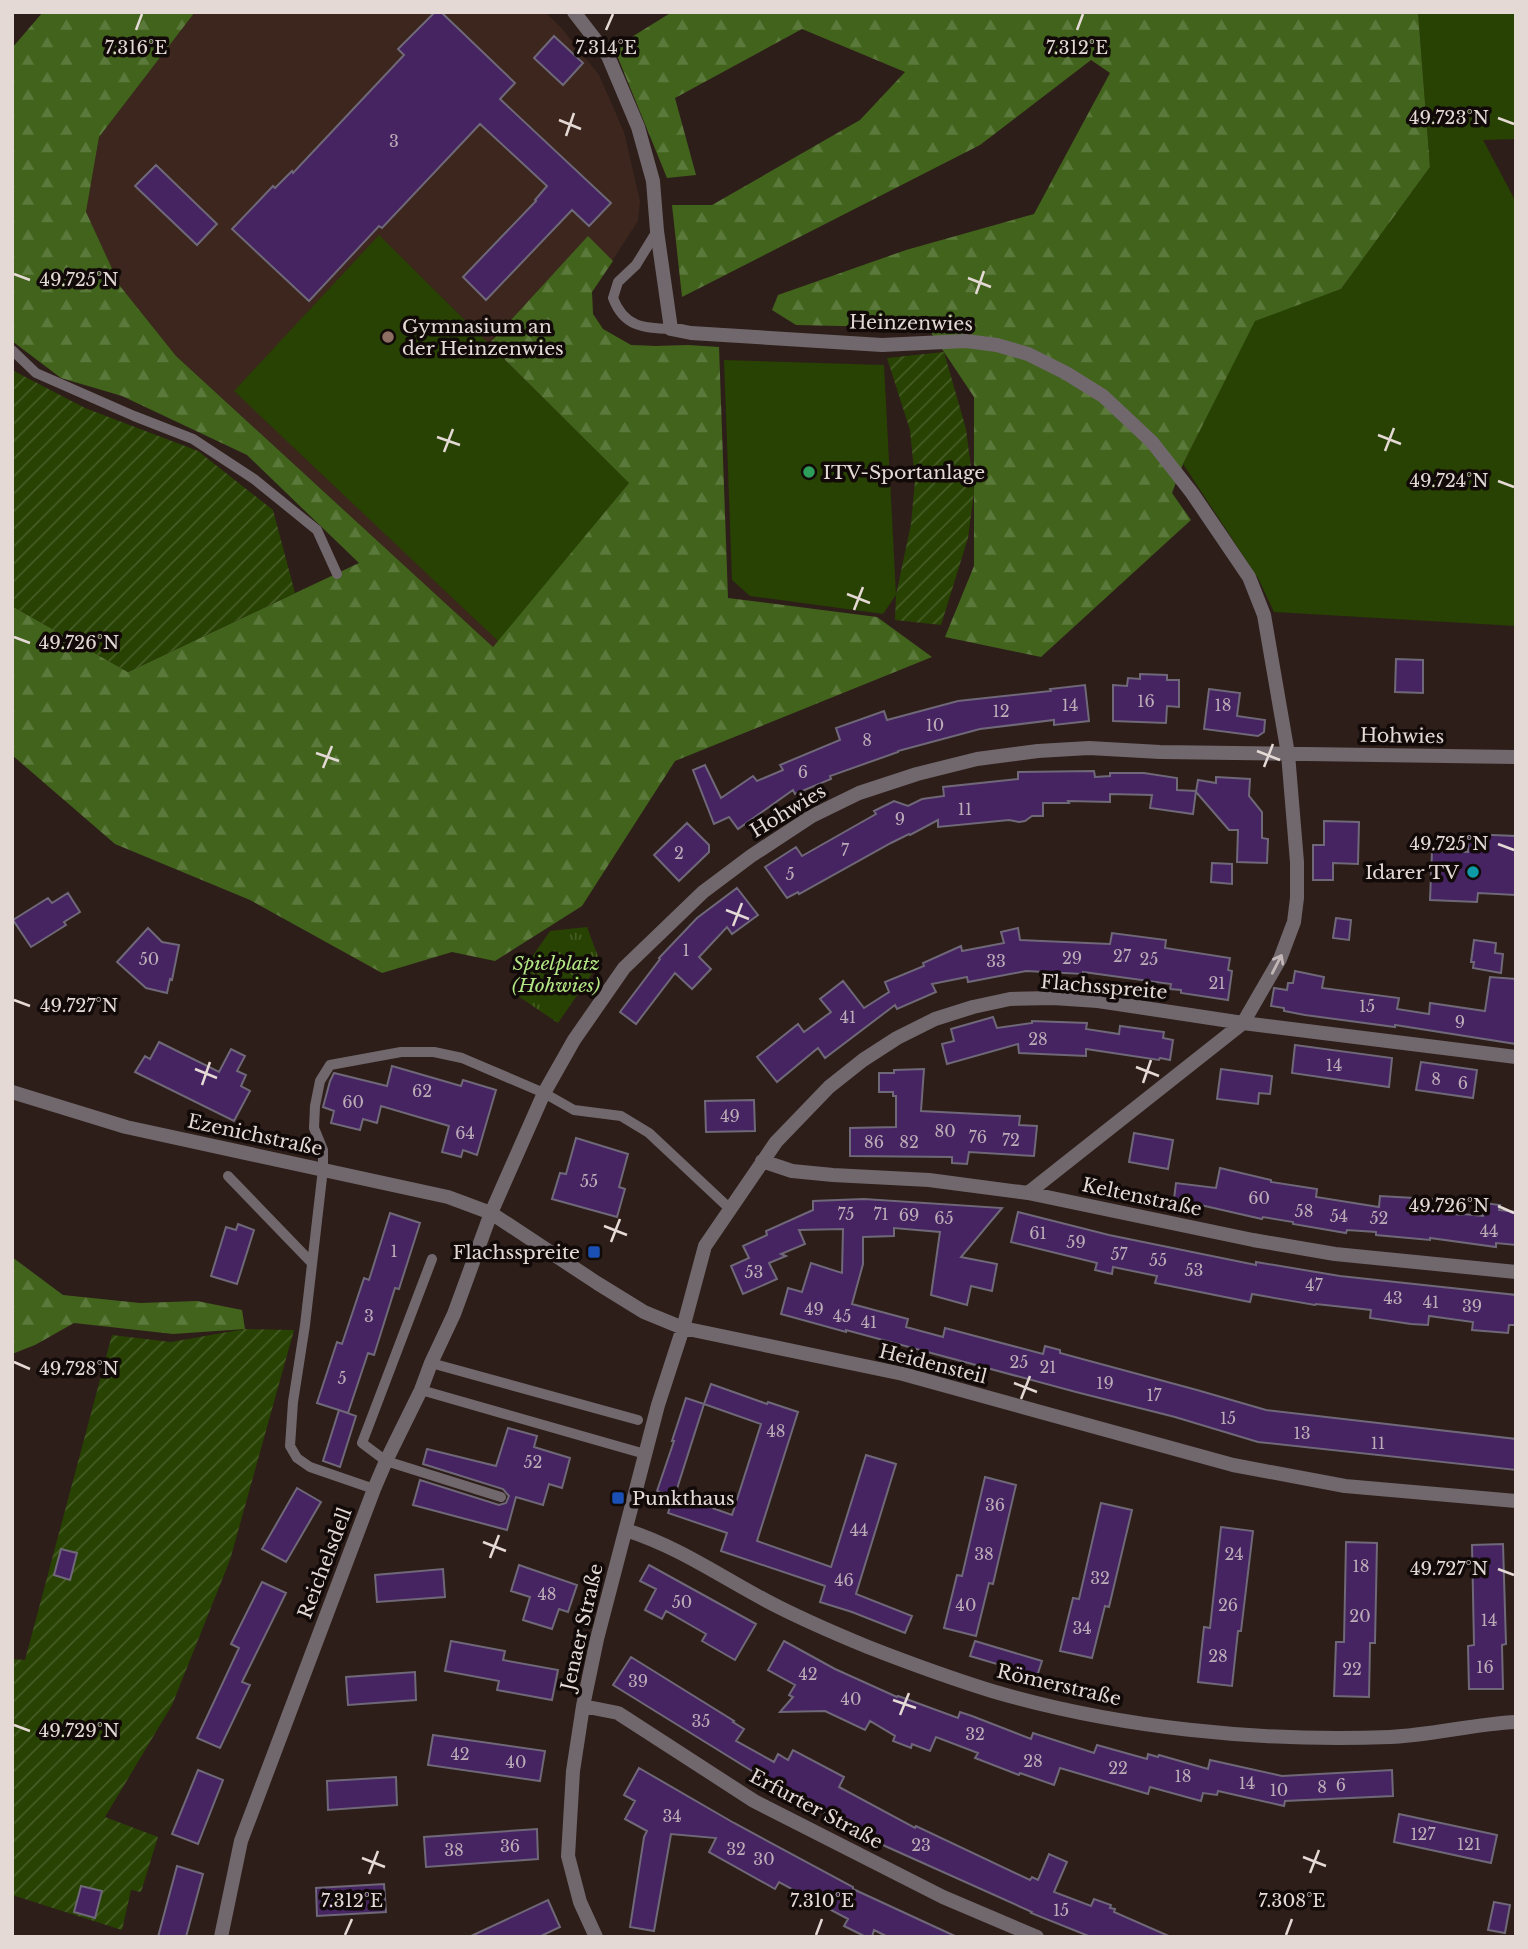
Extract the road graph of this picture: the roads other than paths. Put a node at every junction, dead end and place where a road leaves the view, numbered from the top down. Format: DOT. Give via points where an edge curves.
graph roads {
  1 [pos="574,12"];
  2 [pos="657,231"];
  3 [pos="671,329"];
  4 [pos="12,350"];
  5 [pos="337,574"];
  6 [pos="1288,754"];
  7 [pos="1516,757"];
  8 [pos="1243,1023"];
  9 [pos="1516,1057"];
  10 [pos="12,1092"];
  11 [pos="544,1093"];
  12 [pos="762,1161"];
  13 [pos="323,1170"];
  14 [pos="228,1176"];
  15 [pos="1028,1193"];
  16 [pos="729,1208"];
  17 [pos="491,1213"];
  18 [pos="432,1259"];
  19 [pos="311,1262"];
  20 [pos="1516,1272"];
  21 [pos="683,1328"];
  22 [pos="431,1363"];
  23 [pos="421,1390"];
  24 [pos="638,1420"];
  25 [pos="645,1454"];
  26 [pos="386,1461"];
  27 [pos="374,1489"];
  28 [pos="501,1497"];
  29 [pos="1516,1501"];
  30 [pos="626,1530"];
  31 [pos="583,1706"];
  32 [pos="1516,1723"];
  33 [pos="221,1937"];
  34 [pos="596,1937"];
  35 [pos="1037,1937"];
  1 -- 2 [label="street" via="608,56 638,127 653,181"];
  2 -- 3 [label="street"];
  2 -- 3 [label="lane" via="636,265 618,282 612,298 627,321"];
  3 -- 6 [label="street, Heinzenwies" via="882,345 966,341 997,345 1066,373 1103,396 1160,452 1249,577 1264,615"];
  4 -- 5 [label="lane" via="36,373 193,439 254,479 317,530"];
  6 -- 7 [label="street, Hohwies"];
  8 -- 6 [label="street, one-way" via="1280,959 1294,922 1297,862"];
  6 -- 11 [label="street, Hohwies" via="1089,748 1038,751 977,759 859,793 812,816 751,856 703,892 643,949 624,968 574,1040"];
  8 -- 9 [label="street, Flachsspreite"];
  8 -- 12 [label="street, Flachsspreite" via="1053,998 1010,999 973,1007 935,1019 863,1060 802,1114"];
  8 -- 15 [label="street"];
  10 -- 13 [label="street, Ezenichstraße" via="127,1127"];
  11 -- 13 [label="lane" via="462,1058 434,1052 401,1052 330,1065 320,1081 315,1106 314,1128 323,1150"];
  11 -- 16 [label="lane" via="574,1110 621,1116 649,1133"];
  11 -- 17 [label="street, Hohwies"];
  12 -- 15 [label="street, Keltenstraße" via="792,1171 929,1180"];
  12 -- 16 [label="street, Flachsspreite"];
  13 -- 17 [label="street, Ezenichstraße" via="448,1197"];
  13 -- 19 [label="lane"];
  14 -- 19 [label="lane"];
  15 -- 20 [label="street, Keltenstraße" via="1335,1254"];
  16 -- 21 [label="street, Flachsspreite" via="705,1246"];
  17 -- 21 [label="street, Heidensteil" via="645,1312"];
  17 -- 22 [label="street, Reichelsdell"];
  18 -- 26 [label="lane" via="362,1443"];
  19 -- 27 [label="lane" via="290,1446 310,1467"];
  21 -- 25 [label="street, Jenaer Straße"];
  21 -- 29 [label="street, Heidensteil" via="903,1374 1233,1465 1345,1486"];
  22 -- 23 [label="street, Reichelsdell"];
  22 -- 24 [label="lane"];
  23 -- 25 [label="lane"];
  23 -- 26 [label="street, Reichelsdell"];
  25 -- 30 [label="street, Jenaer Straße"];
  26 -- 27 [label="street, Reichelsdell"];
  26 -- 28 [label="lane"];
  27 -- 33 [label="street, Reichelsdell" via="241,1841"];
  30 -- 31 [label="street, Jenaer Straße"];
  30 -- 32 [label="street, Römerstraße" via="679,1550 768,1601 865,1645 943,1675 1045,1705 1118,1719 1265,1736 1389,1737"];
  31 -- 34 [label="street, Jenaer Straße" via="568,1856 580,1902"];
  31 -- 35 [label="street, Erfurter Straße" via="618,1713 754,1801 943,1897"];
}
